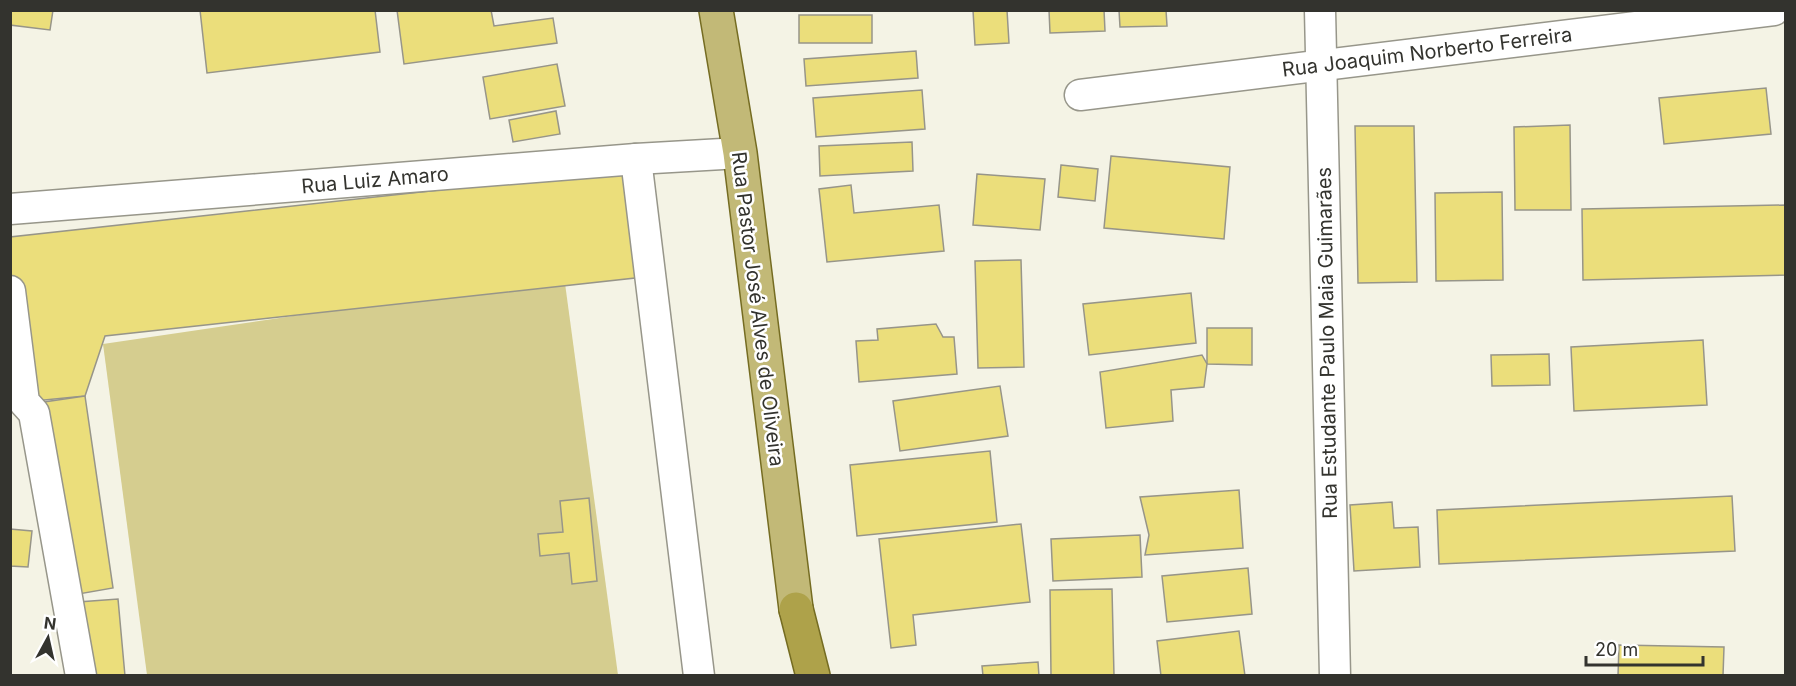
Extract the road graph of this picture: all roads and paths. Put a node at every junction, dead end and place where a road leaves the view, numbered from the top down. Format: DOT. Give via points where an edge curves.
graph roads {
  1 [pos="716,10"];
  2 [pos="1320,10"];
  3 [pos="1774,10"];
  4 [pos="1321,64"];
  5 [pos="1080,95"];
  6 [pos="740,153"];
  7 [pos="636,159"];
  8 [pos="10,208"];
  9 [pos="10,291"];
  10 [pos="22,413"];
  11 [pos="796,609"];
  12 [pos="81,675"];
  13 [pos="699,675"];
  14 [pos="796,675"];
  15 [pos="813,675"];
  16 [pos="1335,675"];
  1 -- 6 [label="main road, Rua Pastor José Alves de Oliveira"];
  2 -- 4 [label="street, Rua Estudante Paulo Maia Guimarães"];
  3 -- 4 [label="street, Rua Joaquim Norberto Ferreira"];
  4 -- 5 [label="street, Rua Joaquim Norberto Ferreira"];
  4 -- 16 [label="street, Rua Estudante Paulo Maia Guimarães"];
  6 -- 7 [label="street, Rua Luiz Amaro"];
  6 -- 11 [label="main road, Rua Pastor José Alves de Oliveira"];
  7 -- 8 [label="street, Rua Luiz Amaro"];
  7 -- 13 [label="street"];
  9 -- 10 [label="street" via="24,402"];
  10 -- 12 [label="street"];
  11 -- 14 [label="highway, Rua Pastor José Alves de Oliveira"];
  11 -- 15 [label="highway, Rua Pastor José Alves de Oliveira"];
}
